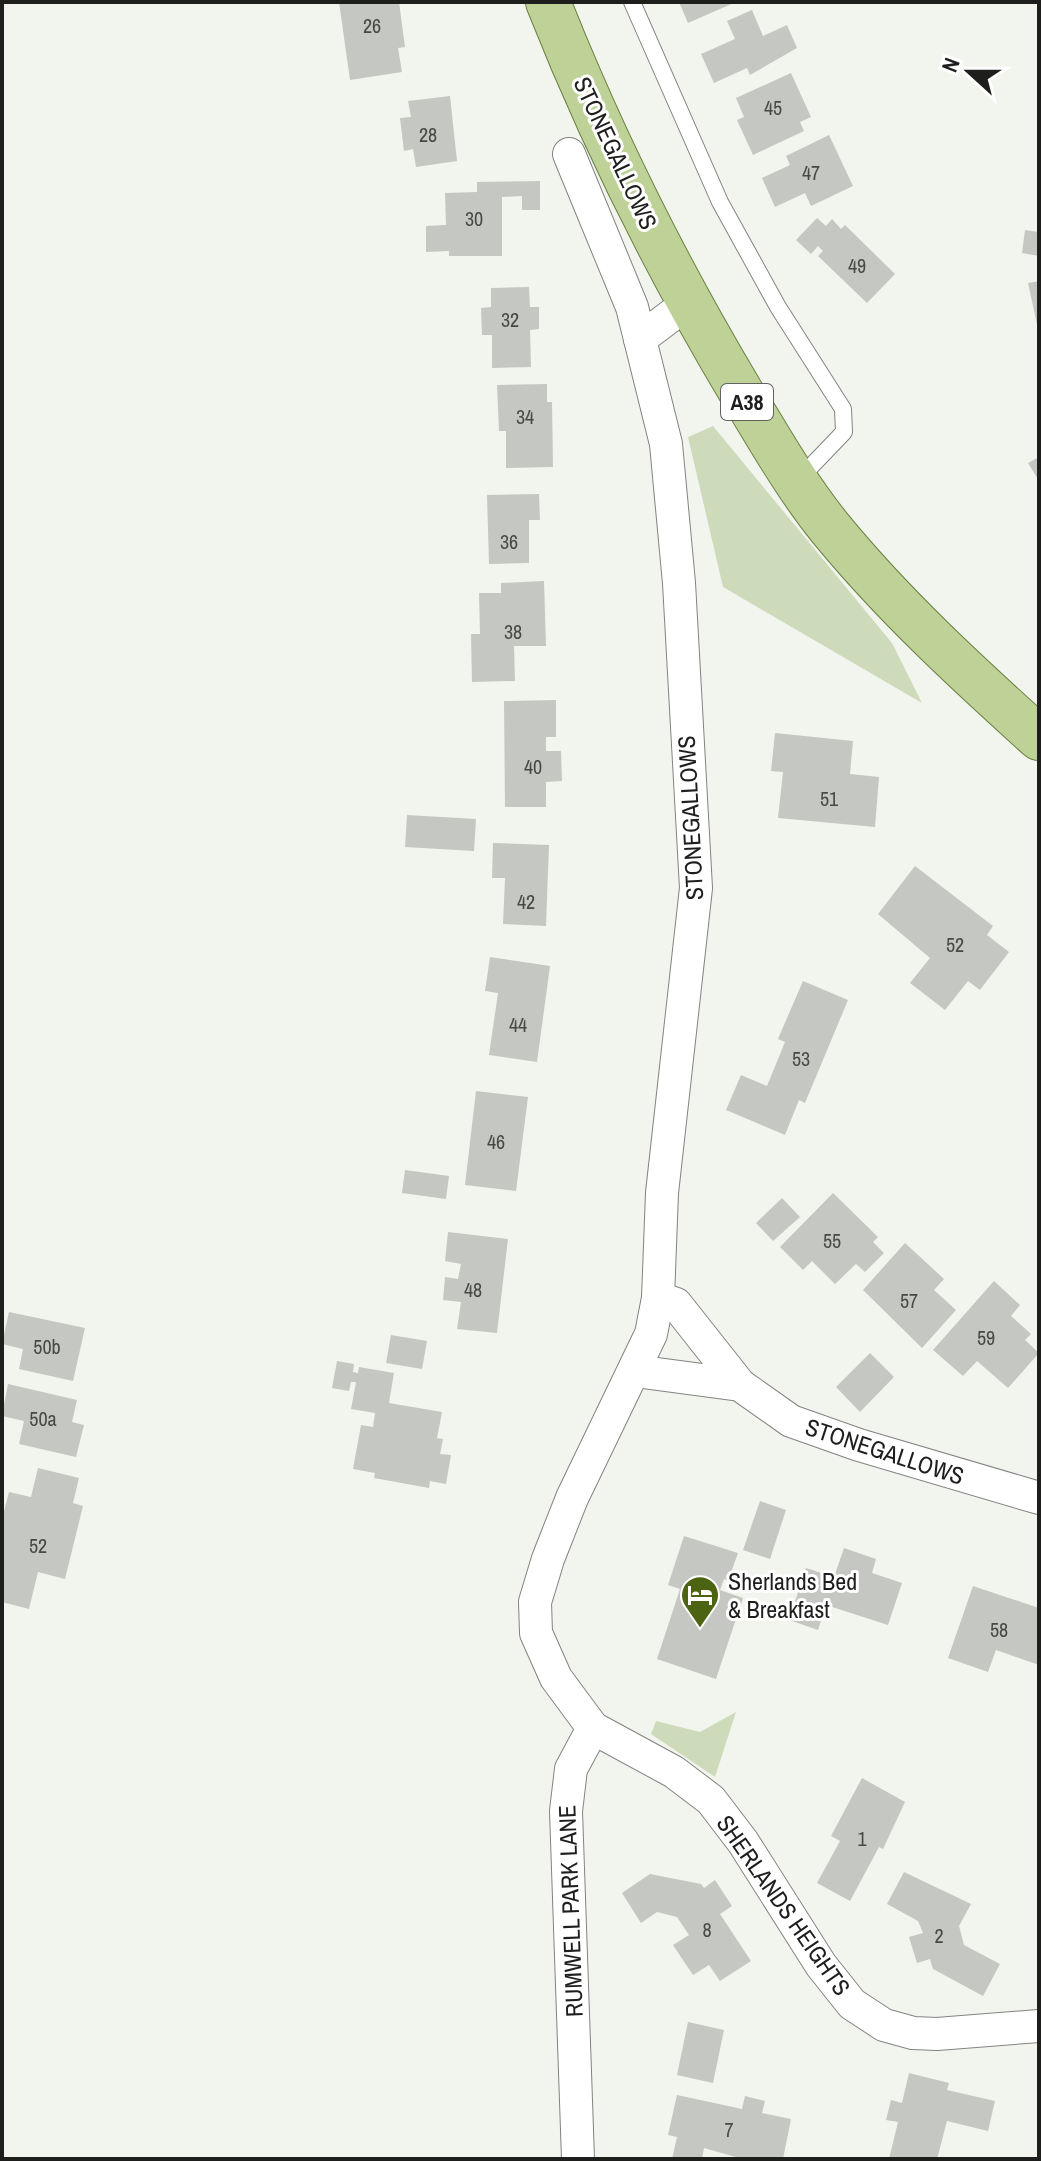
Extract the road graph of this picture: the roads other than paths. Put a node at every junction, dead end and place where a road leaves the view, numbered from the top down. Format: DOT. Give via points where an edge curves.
graph roads {
  1 [pos="548,2"];
  2 [pos="632,2"];
  3 [pos="569,154"];
  4 [pos="688,303"];
  5 [pos="640,339"];
  6 [pos="796,482"];
  7 [pos="1039,738"];
  8 [pos="658,1298"];
  9 [pos="635,1371"];
  10 [pos="740,1385"];
  11 [pos="1039,1498"];
  12 [pos="593,1728"];
  13 [pos="1039,2026"];
  14 [pos="578,2159"];
  1 -- 4 [label="main road, STONEGALLOWS / A38"];
  2 -- 6 [label="lane" via="720,202 843,409 844,432"];
  3 -- 5 [label="street, STONEGALLOWS"];
  4 -- 5 [label="street"];
  4 -- 6 [label="main road, STONEGALLOWS / A38"];
  5 -- 8 [label="street, STONEGALLOWS" via="666,444 696,888 662,1193"];
  6 -- 7 [label="main road, STONEGALLOWS / A38" via="928,637"];
  8 -- 9 [label="street, STONEGALLOWS" via="651,1334"];
  8 -- 10 [label="street, STONEGALLOWS" via="676,1304"];
  9 -- 10 [label="street, STONEGALLOWS"];
  9 -- 12 [label="street" via="572,1498 535,1602 536,1633 544,1654"];
  10 -- 11 [label="street, STONEGALLOWS" via="791,1421"];
  12 -- 13 [label="street, SHERLANDS HEIGHTS" via="674,1772 711,1800 821,1965 864,2014 913,2033"];
  12 -- 14 [label="street, RUMWELL PARK LANE" via="571,1769 566,1811"];
}
